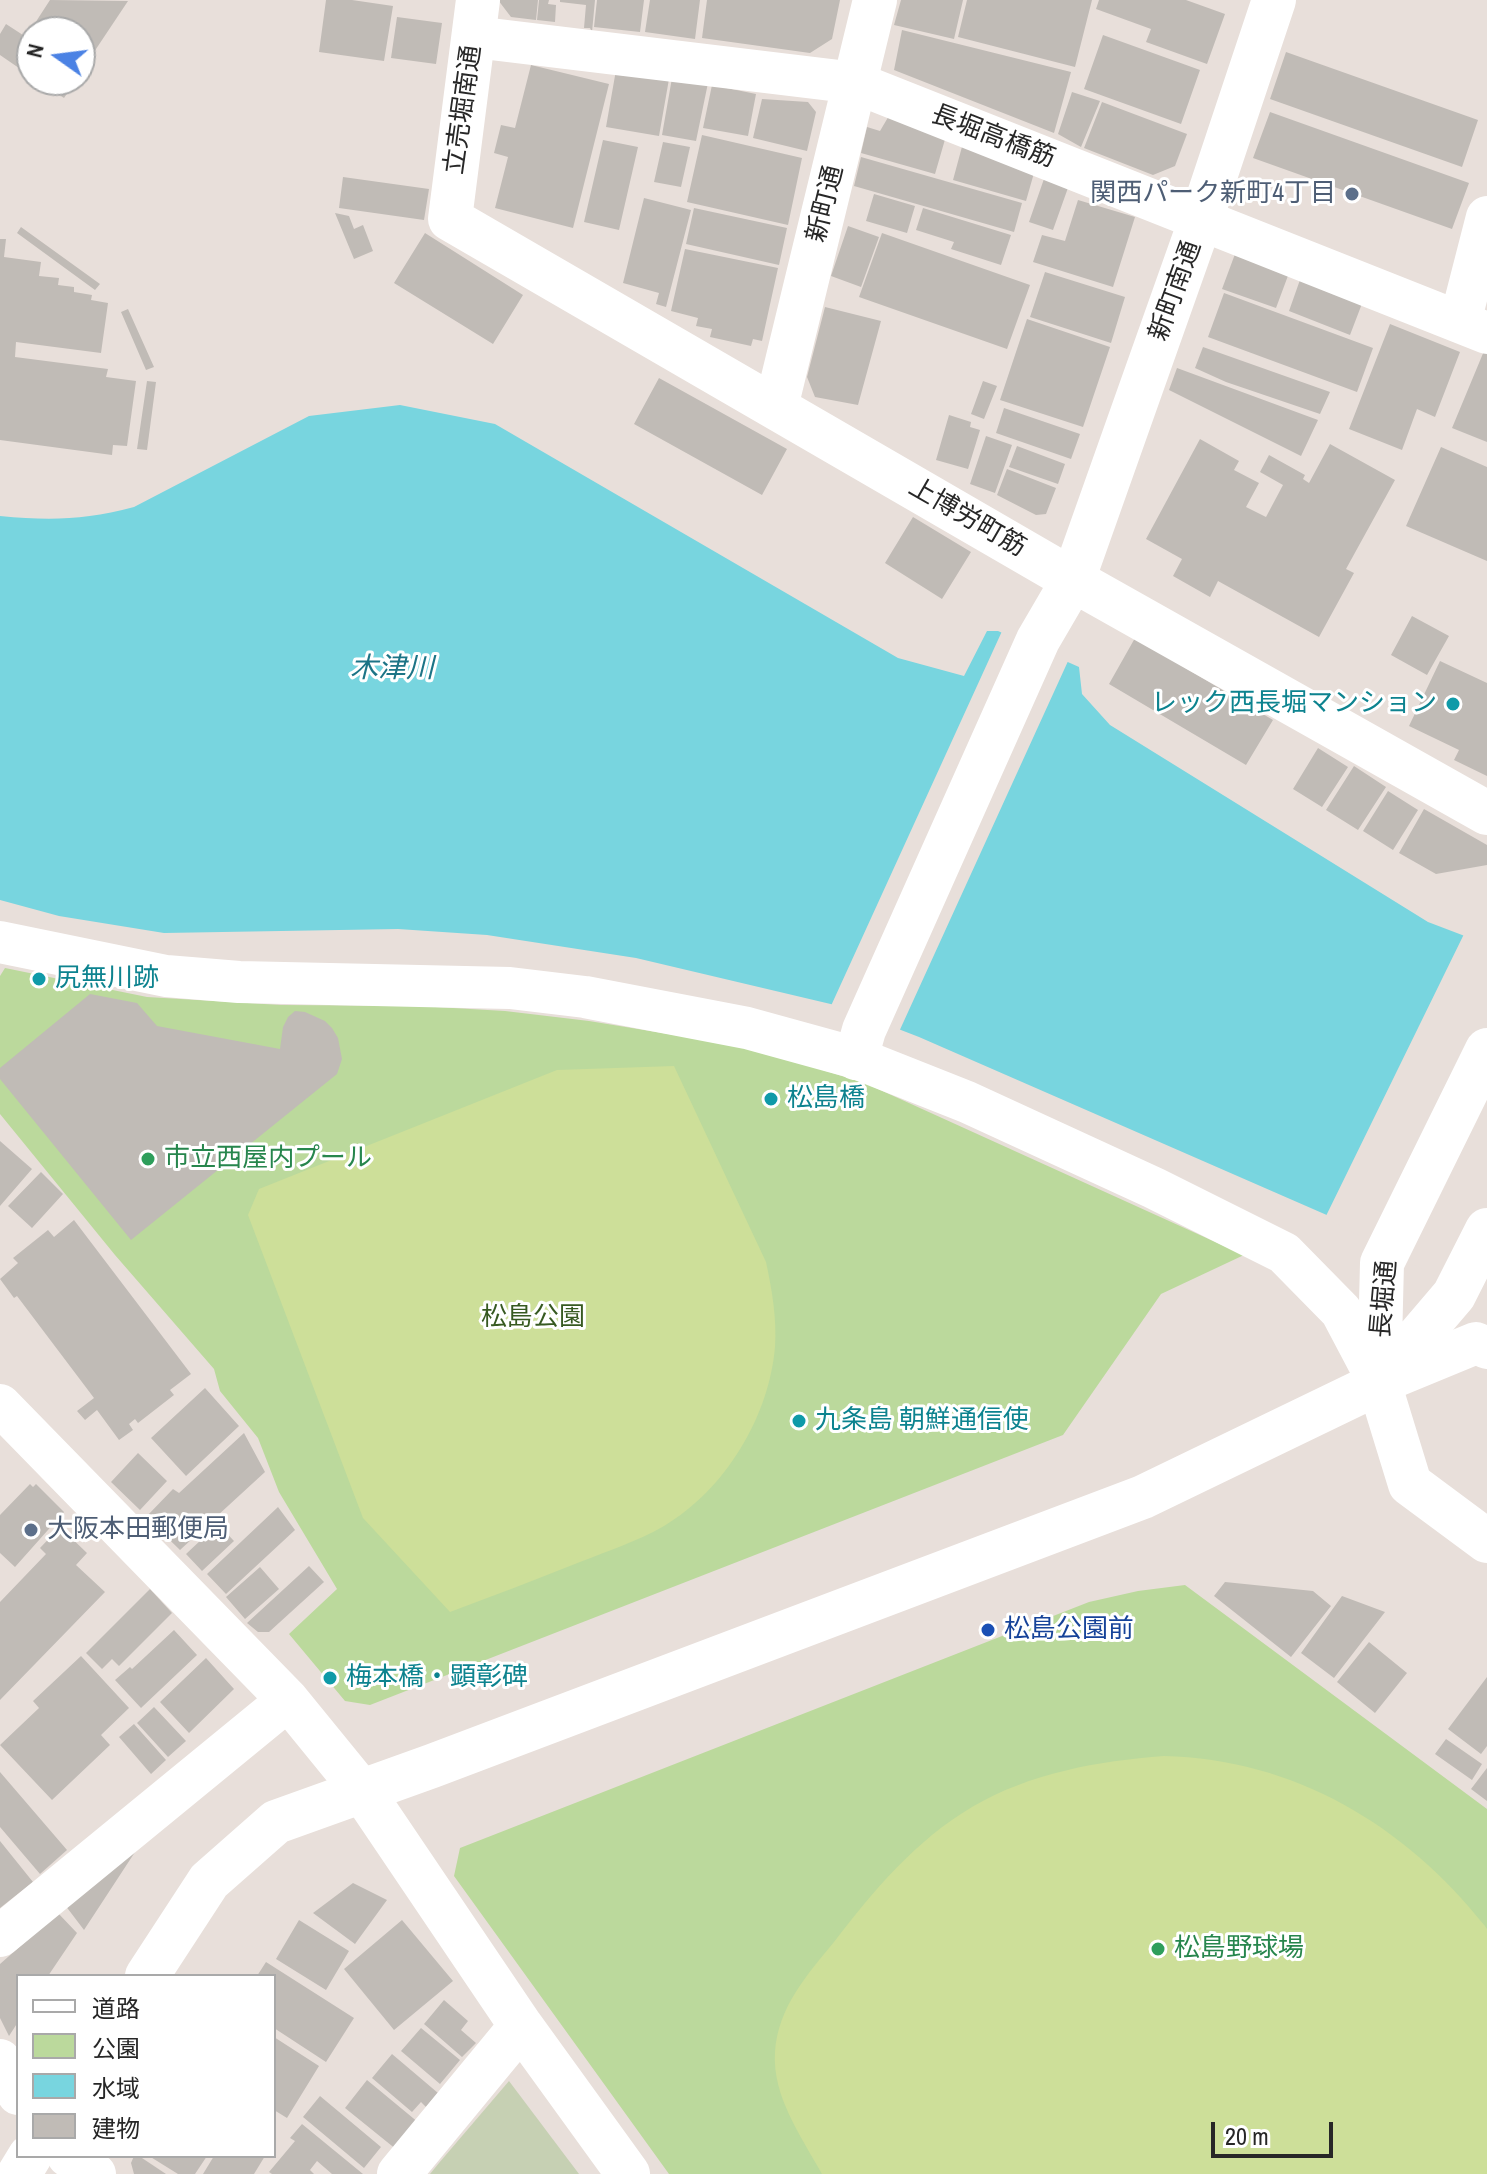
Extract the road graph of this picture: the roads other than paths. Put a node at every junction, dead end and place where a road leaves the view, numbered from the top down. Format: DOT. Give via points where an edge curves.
graph roads {
  1 [pos="875,0"];
  2 [pos="1274,0"];
  3 [pos="476,19"];
  4 [pos="856,83"];
  5 [pos="1487,217"];
  6 [pos="450,219"];
  7 [pos="1201,219"];
  8 [pos="1474,327"];
  9 [pos="776,407"];
  10 [pos="1073,580"];
  11 [pos="1487,813"];
  12 [pos="0,942"];
  13 [pos="860,1044"];
  14 [pos="1487,1050"];
  15 [pos="1487,1230"];
  16 [pos="1487,1348"];
  17 [pos="1379,1383"];
  18 [pos="0,1405"];
  19 [pos="1487,1541"];
  20 [pos="288,1700"];
  21 [pos="363,1792"];
  22 [pos="0,1936"];
  23 [pos="148,1974"];
  24 [pos="521,2026"];
  25 [pos="0,2060"];
  26 [pos="16,2090"];
  27 [pos="71,2158"];
  28 [pos="95,2174"];
  29 [pos="399,2174"];
  30 [pos="628,2174"];
  1 -- 4 [label="street, 新町通"];
  2 -- 7 [label="street, 新町南通"];
  3 -- 4 [label="street, 長堀高橋筋"];
  3 -- 6 [label="street, 立売堀南通"];
  4 -- 7 [label="street, 長堀高橋筋"];
  4 -- 9 [label="street, 新町通"];
  5 -- 8 [label="street"];
  6 -- 9 [label="street, 上博労町筋"];
  7 -- 8 [label="street, 長堀高橋筋"];
  7 -- 10 [label="street, 新町南通"];
  9 -- 10 [label="street, 上博労町筋"];
  10 -- 11 [label="street, 上博労町筋"];
  10 -- 13 [label="street, 新町南通" via="1038,640"];
  12 -- 13 [label="street" via="166,976 510,988"];
  13 -- 17 [label="street" via="967,1102 1284,1253 1341,1311"];
  14 -- 17 [label="street, 長堀通" via="1382,1263"];
  15 -- 17 [label="street, 長堀通" via="1454,1295"];
  16 -- 17 [label="street" via="1476,1343"];
  17 -- 19 [label="street" via="1410,1484"];
  17 -- 21 [label="street" via="1143,1497"];
  18 -- 20 [label="street"];
  20 -- 21 [label="street"];
  20 -- 22 [label="street"];
  21 -- 23 [label="street" via="276,1822 209,1881"];
  21 -- 24 [label="street"];
  24 -- 29 [label="street"];
  24 -- 30 [label="street"];
  25 -- 26 [label="street"];
  27 -- 28 [label="street"];
}
